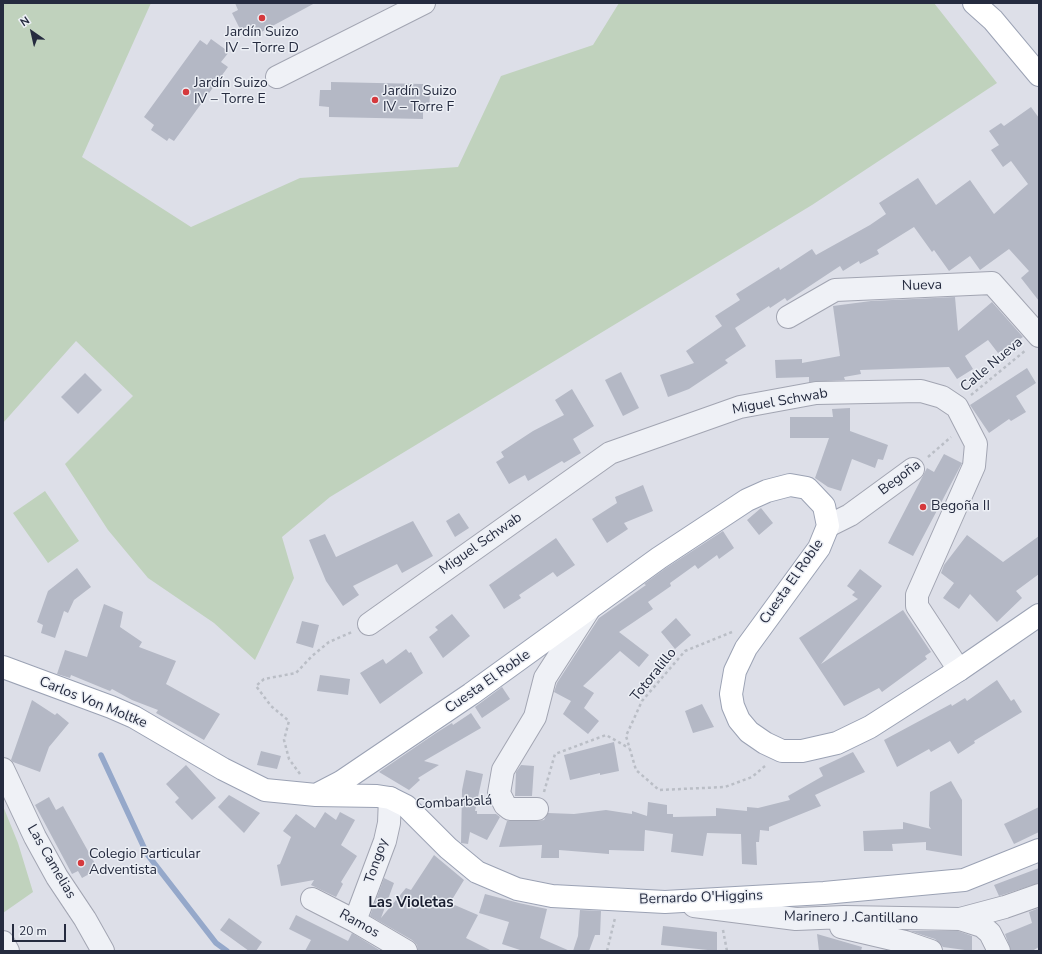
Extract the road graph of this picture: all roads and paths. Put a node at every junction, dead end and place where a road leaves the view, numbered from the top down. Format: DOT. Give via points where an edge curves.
graph roads {
  1 [pos="424,3"];
  2 [pos="974,3"];
  3 [pos="1039,75"];
  4 [pos="277,77"];
  5 [pos="788,317"];
  6 [pos="1033,342"];
  7 [pos="962,415"];
  8 [pos="913,469"];
  9 [pos="828,526"];
  10 [pos="588,611"];
  11 [pos="1039,615"];
  12 [pos="369,624"];
  13 [pos="733,631"];
  14 [pos="3,668"];
  15 [pos="959,670"];
  16 [pos="630,749"];
  17 [pos="782,751"];
  18 [pos="3,769"];
  19 [pos="316,795"];
  20 [pos="501,801"];
  21 [pos="398,802"];
  22 [pos="537,809"];
  23 [pos="1039,850"];
  24 [pos="1039,895"];
  25 [pos="312,899"];
  26 [pos="619,899"];
  27 [pos="665,902"];
  28 [pos="796,919"];
  29 [pos="960,919"];
  30 [pos="356,921"];
  31 [pos="3,942"];
  32 [pos="8,951"];
  33 [pos="104,951"];
  34 [pos="406,951"];
  35 [pos="607,951"];
  36 [pos="931,951"];
  37 [pos="999,951"];
  1 -- 4 [label="street"];
  2 -- 3 [label="main road" via="993,20"];
  5 -- 6 [label="street, Nueva" via="835,290 992,283"];
  6 -- 7 [label="path, Calle Nueva"];
  7 -- 8 [label="path, Begoña"];
  7 -- 12 [label="street, Miguel Schwab" via="942,397 921,391 816,393 740,406 610,453"];
  7 -- 15 [label="street" via="976,444 974,466 917,594 917,606"];
  8 -- 9 [label="street, Begoña" via="850,515"];
  9 -- 10 [label="main road, Cuesta El Roble" via="824,506 807,488 790,485 767,491 747,500 659,558"];
  9 -- 17 [label="main road, Cuesta El Roble" via="819,548 746,648 735,671 731,694 733,706 740,720 749,732"];
  10 -- 19 [label="main road, Cuesta El Roble" via="341,782"];
  10 -- 20 [label="street, Combarbalá" via="545,678 535,717 503,770 499,793"];
  11 -- 15 [label="main road, Cuesta El Roble"];
  12 -- 19 [label="path" via="329,642 296,674 264,679 256,686 271,706 289,721 284,740 289,759"];
  13 -- 16 [label="path, Totoralillo" via="685,651 642,701 626,736"];
  14 -- 19 [label="main road, Carlos Von Moltke" via="111,706 265,790"];
  15 -- 17 [label="main road, Cuesta El Roble" via="870,727 837,743 802,751"];
  16 -- 17 [label="path, Totoralillo" via="636,770 660,790 725,787 752,777"];
  16 -- 22 [label="path" via="606,735 555,754"];
  18 -- 33 [label="street, Las Camelias" via="34,837"];
  19 -- 21 [label="main road" via="377,796"];
  20 -- 21 [label="path, Combarbalá"];
  20 -- 22 [label="street, Combarbalá" via="510,809"];
  21 -- 26 [label="main road, Bernardo O'Higgins" via="478,872 517,889 552,896"];
  21 -- 30 [label="street, Tongoy"];
  23 -- 27 [label="main road, Bernardo O'Higgins" via="964,880 824,893"];
  24 -- 29 [label="street"];
  25 -- 30 [label="street, Ramos"];
  26 -- 27 [label="main road, Bernardo O'Higgins"];
  26 -- 35 [label="path"];
  27 -- 28 [label="street, Marinero J .Cantillano"];
  28 -- 29 [label="street, Marinero J .Cantillano"];
  28 -- 36 [label="street" via="852,929"];
  29 -- 37 [label="street, Marinero J .Cantillano" via="982,926 990,933"];
  30 -- 34 [label="street, Ramos"];
  31 -- 32 [label="street"];
}
